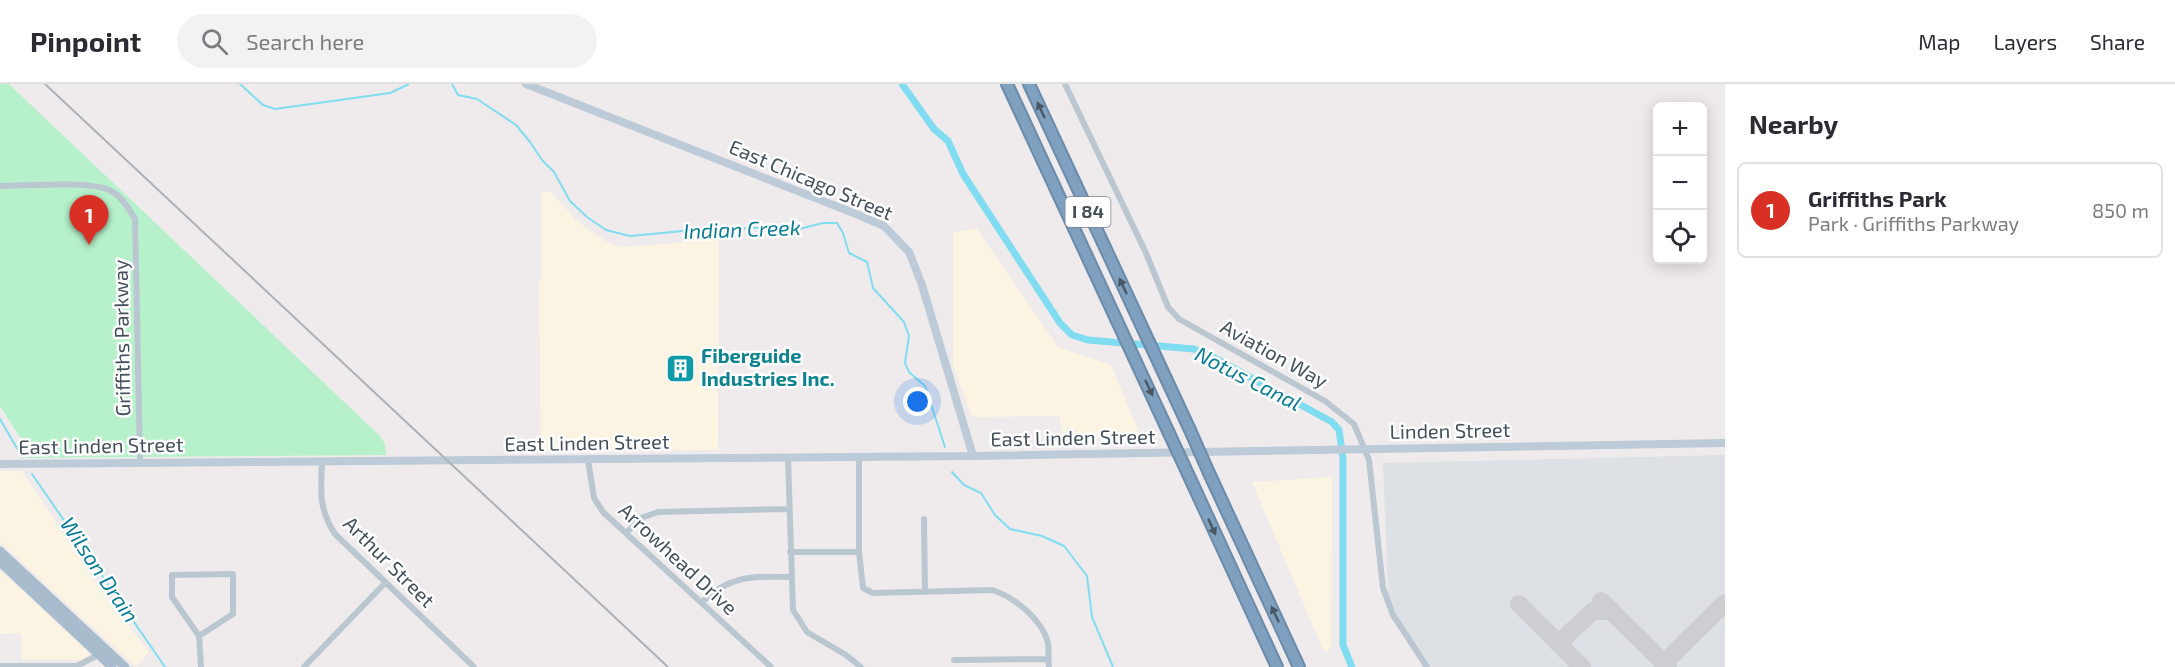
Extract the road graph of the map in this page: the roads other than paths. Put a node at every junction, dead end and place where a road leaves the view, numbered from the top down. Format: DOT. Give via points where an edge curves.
graph roads {
  1 [pos="526,84"];
  2 [pos="1007,84"];
  3 [pos="1029,84"];
  4 [pos="1065,84"];
  5 [pos="0,186"];
  6 [pos="1725,443"];
  7 [pos="1365,450"];
  8 [pos="1175,453"];
  9 [pos="973,456"];
  10 [pos="788,457"];
  11 [pos="860,457"];
  12 [pos="322,460"];
  13 [pos="588,460"];
  14 [pos="140,462"];
  15 [pos="0,464"];
  16 [pos="789,509"];
  17 [pos="924,519"];
  18 [pos="626,533"];
  19 [pos="0,551"];
  20 [pos="790,552"];
  21 [pos="859,552"];
  22 [pos="0,562"];
  23 [pos="790,577"];
  24 [pos="385,583"];
  25 [pos="925,591"];
  26 [pos="702,602"];
  27 [pos="199,636"];
  28 [pos="102,652"];
  29 [pos="1048,659"];
  30 [pos="954,660"];
  31 [pos="0,666"];
  32 [pos="112,667"];
  33 [pos="125,667"];
  34 [pos="201,667"];
  35 [pos="304,667"];
  36 [pos="474,667"];
  37 [pos="771,667"];
  38 [pos="861,667"];
  39 [pos="1049,667"];
  40 [pos="1277,667"];
  41 [pos="1299,667"];
  42 [pos="1427,667"];
  1 -- 9 [label="main road, East Chicago Street" via="873,222 896,236 909,252 922,285"];
  2 -- 40 [label="highway, I 84, one-way, bridge"];
  41 -- 3 [label="highway, I 84, one-way, bridge"];
  4 -- 7 [label="street, Aviation Way" via="1168,307 1179,320 1336,408 1354,424"];
  5 -- 14 [label="street, Griffiths Parkway" via="95,186 111,190 135,219"];
  6 -- 7 [label="main road, Linden Street"];
  7 -- 8 [label="main road, Linden Street"];
  7 -- 42 [label="street, Aviation Way" via="1383,588 1393,615"];
  8 -- 9 [label="main road, East Linden Street"];
  9 -- 11 [label="main road, East Linden Street"];
  10 -- 11 [label="main road, East Linden Street"];
  10 -- 13 [label="main road, East Linden Street"];
  10 -- 16 [label="street"];
  11 -- 21 [label="street"];
  12 -- 13 [label="main road, East Linden Street"];
  12 -- 14 [label="main road, East Linden Street"];
  12 -- 24 [label="street, Arthur Street" via="324,518"];
  13 -- 18 [label="street, Arrowhead Drive" via="594,498"];
  14 -- 15 [label="main road, East Linden Street"];
  16 -- 18 [label="street" via="657,512 641,518"];
  16 -- 20 [label="street"];
  17 -- 25 [label="street"];
  18 -- 26 [label="street, Arrowhead Drive"];
  19 -- 28 [label="main road"];
  20 -- 21 [label="street"];
  20 -- 23 [label="street"];
  21 -- 25 [label="street" via="863,588 873,593"];
  22 -- 28 [label="main road"];
  23 -- 26 [label="street" via="733,580"];
  23 -- 38 [label="street" via="798,621 807,632"];
  24 -- 35 [label="street"];
  24 -- 36 [label="street, Arthur Street"];
  25 -- 29 [label="street" via="992,590 1007,594 1040,627 1048,643"];
  26 -- 37 [label="street, Arrowhead Drive"];
  27 -- 27 [label="street" via="172,597 172,575 233,574 233,614"];
  27 -- 34 [label="street"];
  28 -- 31 [label="street" via="76,666"];
  28 -- 32 [label="main road"];
  28 -- 33 [label="main road"];
  29 -- 30 [label="street"];
  29 -- 39 [label="street"];
}
